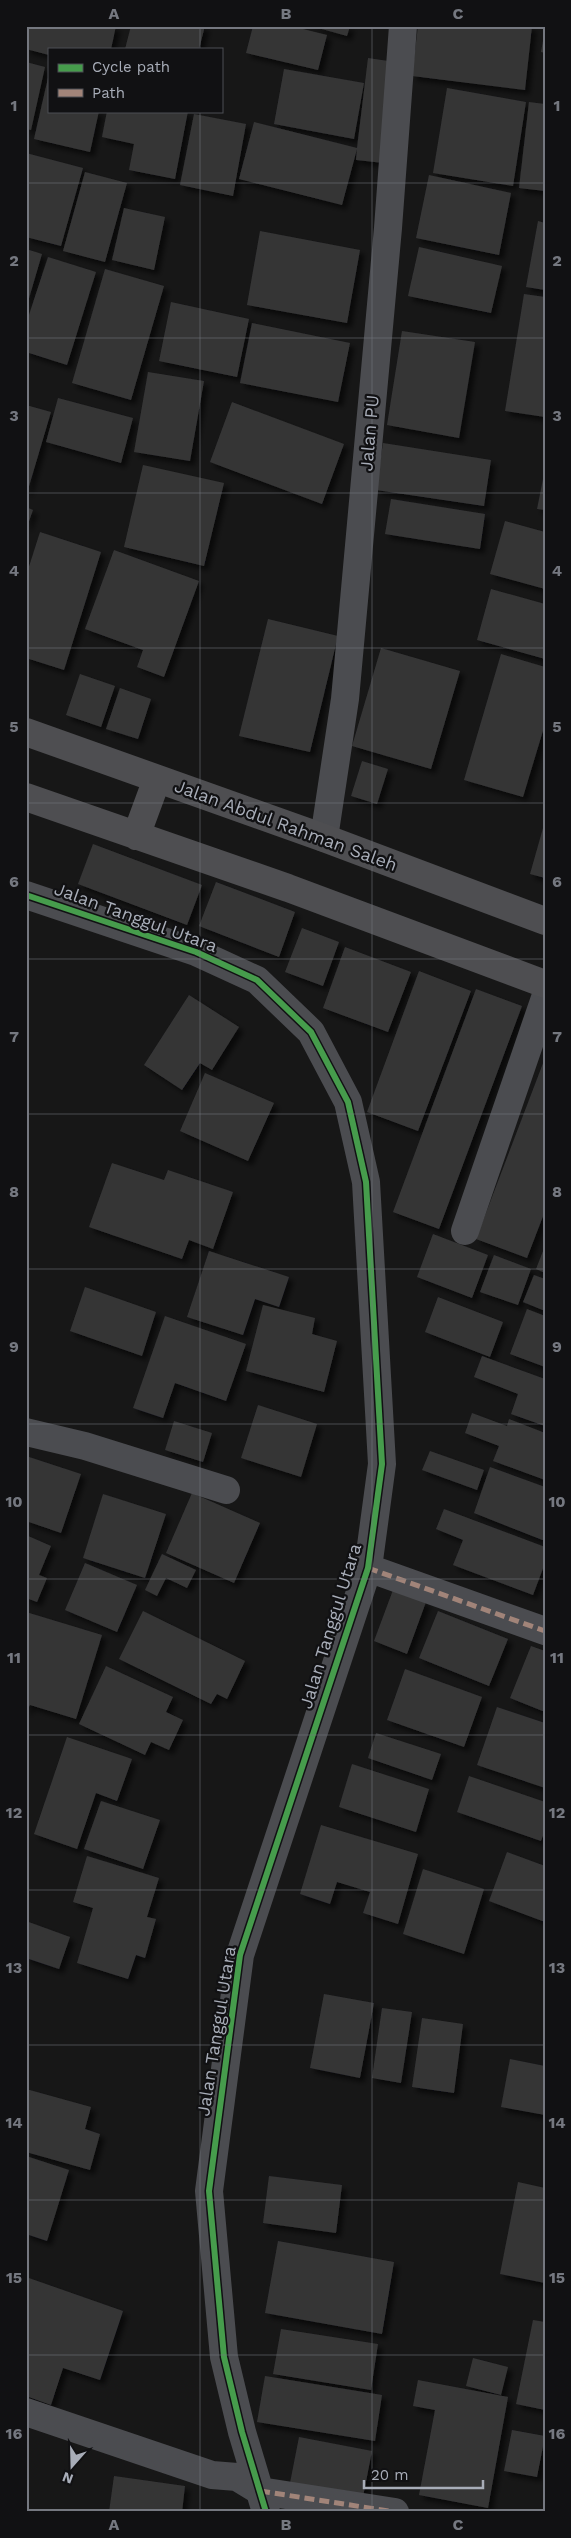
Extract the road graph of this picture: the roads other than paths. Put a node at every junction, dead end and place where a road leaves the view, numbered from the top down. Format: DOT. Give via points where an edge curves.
graph roads {
  1 [pos="403,26"];
  2 [pos="26,732"];
  3 [pos="158,779"];
  4 [pos="26,797"];
  5 [pos="136,836"];
  6 [pos="324,838"];
  7 [pos="26,895"];
  8 [pos="545,921"];
  9 [pos="545,984"];
  10 [pos="545,998"];
  11 [pos="465,1231"];
  12 [pos="26,1432"];
  13 [pos="226,1490"];
  14 [pos="368,1568"];
  15 [pos="545,1632"];
  16 [pos="26,2412"];
  17 [pos="263,2502"];
  18 [pos="395,2512"];
  1 -- 6 [label="street, Jalan PU" via="346,689"];
  2 -- 3 [label="highway, Jalan Abdul Rahman Saleh"];
  3 -- 5 [label="highway"];
  3 -- 6 [label="highway, Jalan Abdul Rahman Saleh"];
  4 -- 5 [label="highway"];
  5 -- 9 [label="highway" via="288,888"];
  6 -- 8 [label="highway, Jalan Abdul Rahman Saleh"];
  7 -- 14 [label="street, Jalan Tanggul Utara" via="196,952 257,980 311,1032 348,1102 366,1182 382,1455"];
  10 -- 11 [label="street"];
  12 -- 13 [label="street" via="85,1446"];
  14 -- 15 [label="street"];
  14 -- 17 [label="street, Jalan Tanggul Utara" via="240,1955 208,2191 224,2357"];
  16 -- 17 [label="street" via="225,2476"];
  17 -- 18 [label="street"];
}
